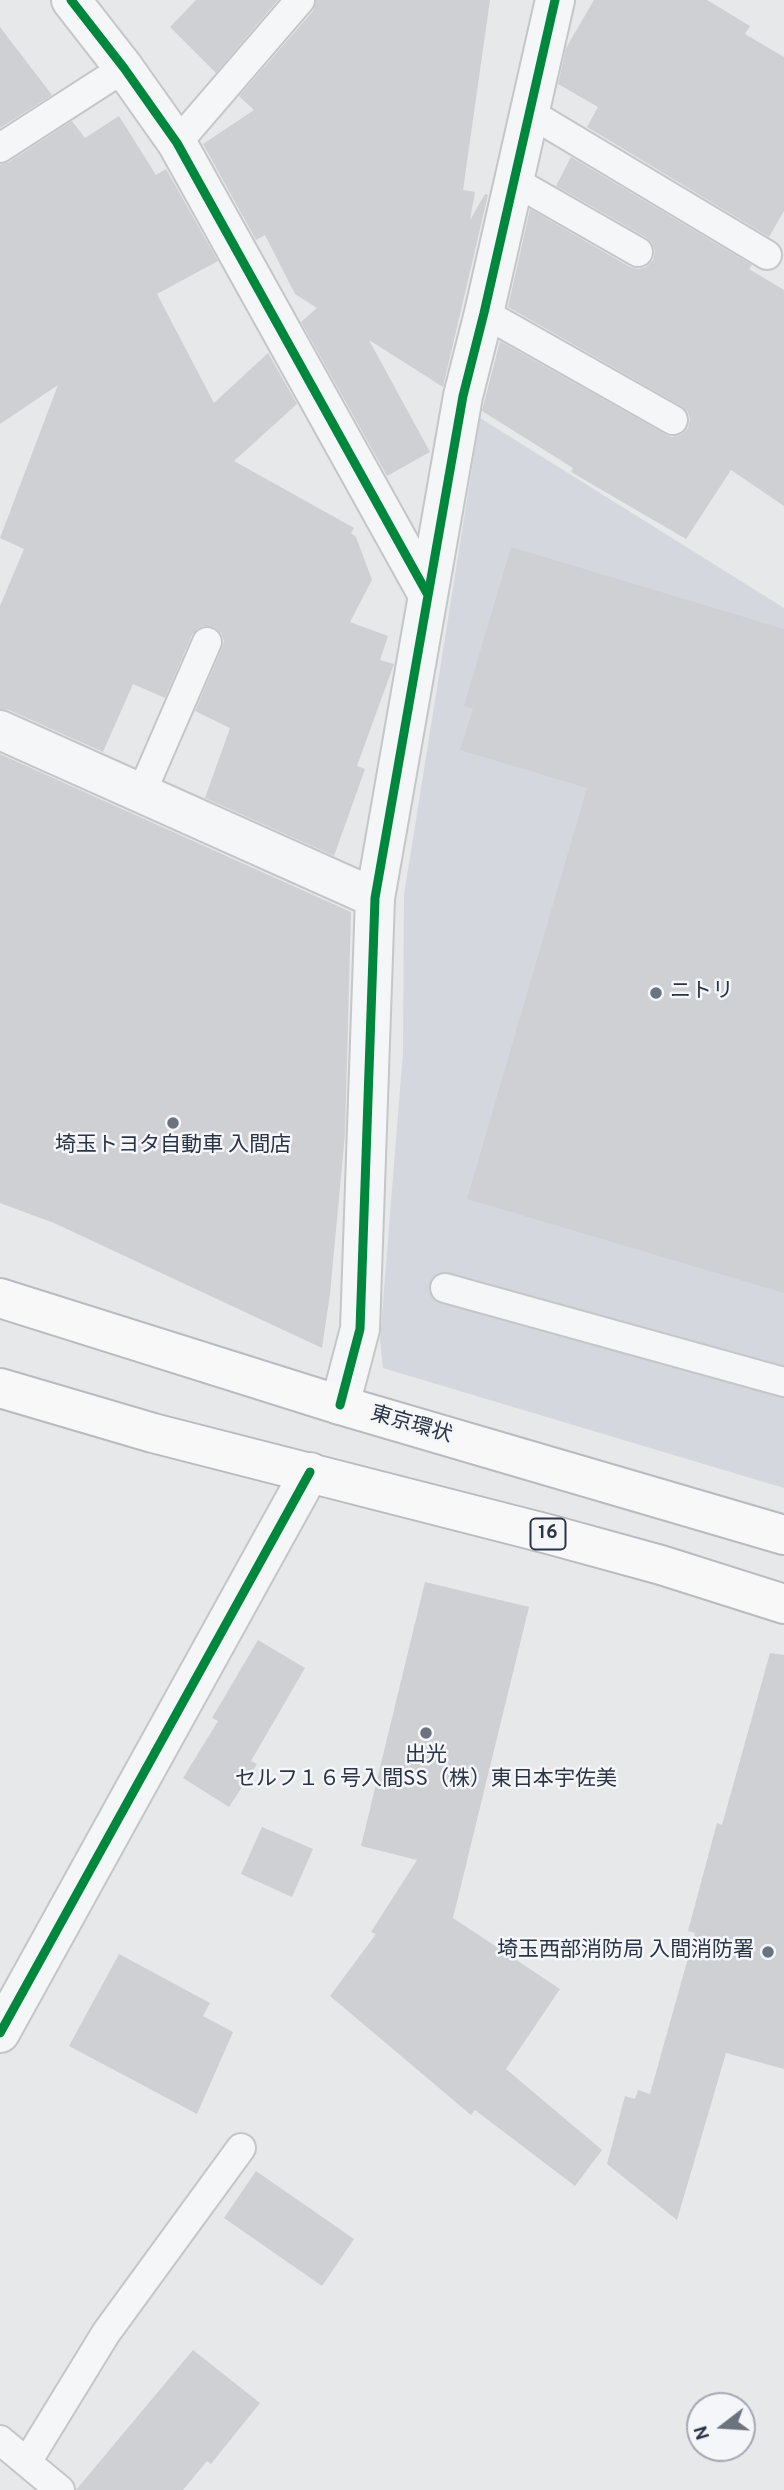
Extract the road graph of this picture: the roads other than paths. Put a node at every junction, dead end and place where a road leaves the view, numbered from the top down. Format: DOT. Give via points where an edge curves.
graph roads {
  1 [pos="71,0"];
  2 [pos="300,0"];
  3 [pos="555,0"];
  4 [pos="124,68"];
  5 [pos="530,113"];
  6 [pos="177,143"];
  7 [pos="0,148"];
  8 [pos="514,181"];
  9 [pos="638,252"];
  10 [pos="767,256"];
  11 [pos="484,313"];
  12 [pos="673,420"];
  13 [pos="428,595"];
  14 [pos="207,642"];
  15 [pos="0,730"];
  16 [pos="141,794"];
  17 [pos="375,898"];
  18 [pos="445,1288"];
  19 [pos="0,1298"];
  20 [pos="784,1382"];
  21 [pos="0,1388"];
  22 [pos="340,1405"];
  23 [pos="310,1472"];
  24 [pos="784,1535"];
  25 [pos="784,1604"];
  26 [pos="0,2033"];
  27 [pos="241,2148"];
  28 [pos="0,2440"];
  29 [pos="27,2462"];
  30 [pos="60,2490"];
  1 -- 4 [label="street"];
  2 -- 6 [label="lane"];
  3 -- 5 [label="street"];
  4 -- 6 [label="street"];
  4 -- 7 [label="lane"];
  5 -- 8 [label="street"];
  5 -- 10 [label="lane"];
  6 -- 13 [label="street"];
  8 -- 9 [label="lane"];
  8 -- 11 [label="street"];
  11 -- 12 [label="lane"];
  11 -- 13 [label="street" via="463,396"];
  13 -- 17 [label="street"];
  14 -- 16 [label="lane"];
  15 -- 16 [label="street"];
  16 -- 17 [label="street"];
  17 -- 22 [label="street" via="360,1329"];
  18 -- 20 [label="lane"];
  19 -- 22 [label="highway, 東京環状"];
  21 -- 23 [label="highway, 16" via="152,1433"];
  22 -- 24 [label="highway, 東京環状"];
  23 -- 25 [label="highway, 16" via="661,1565"];
  23 -- 26 [label="street"];
  27 -- 29 [label="lane" via="106,2333"];
  28 -- 29 [label="lane"];
  29 -- 30 [label="lane"];
}
